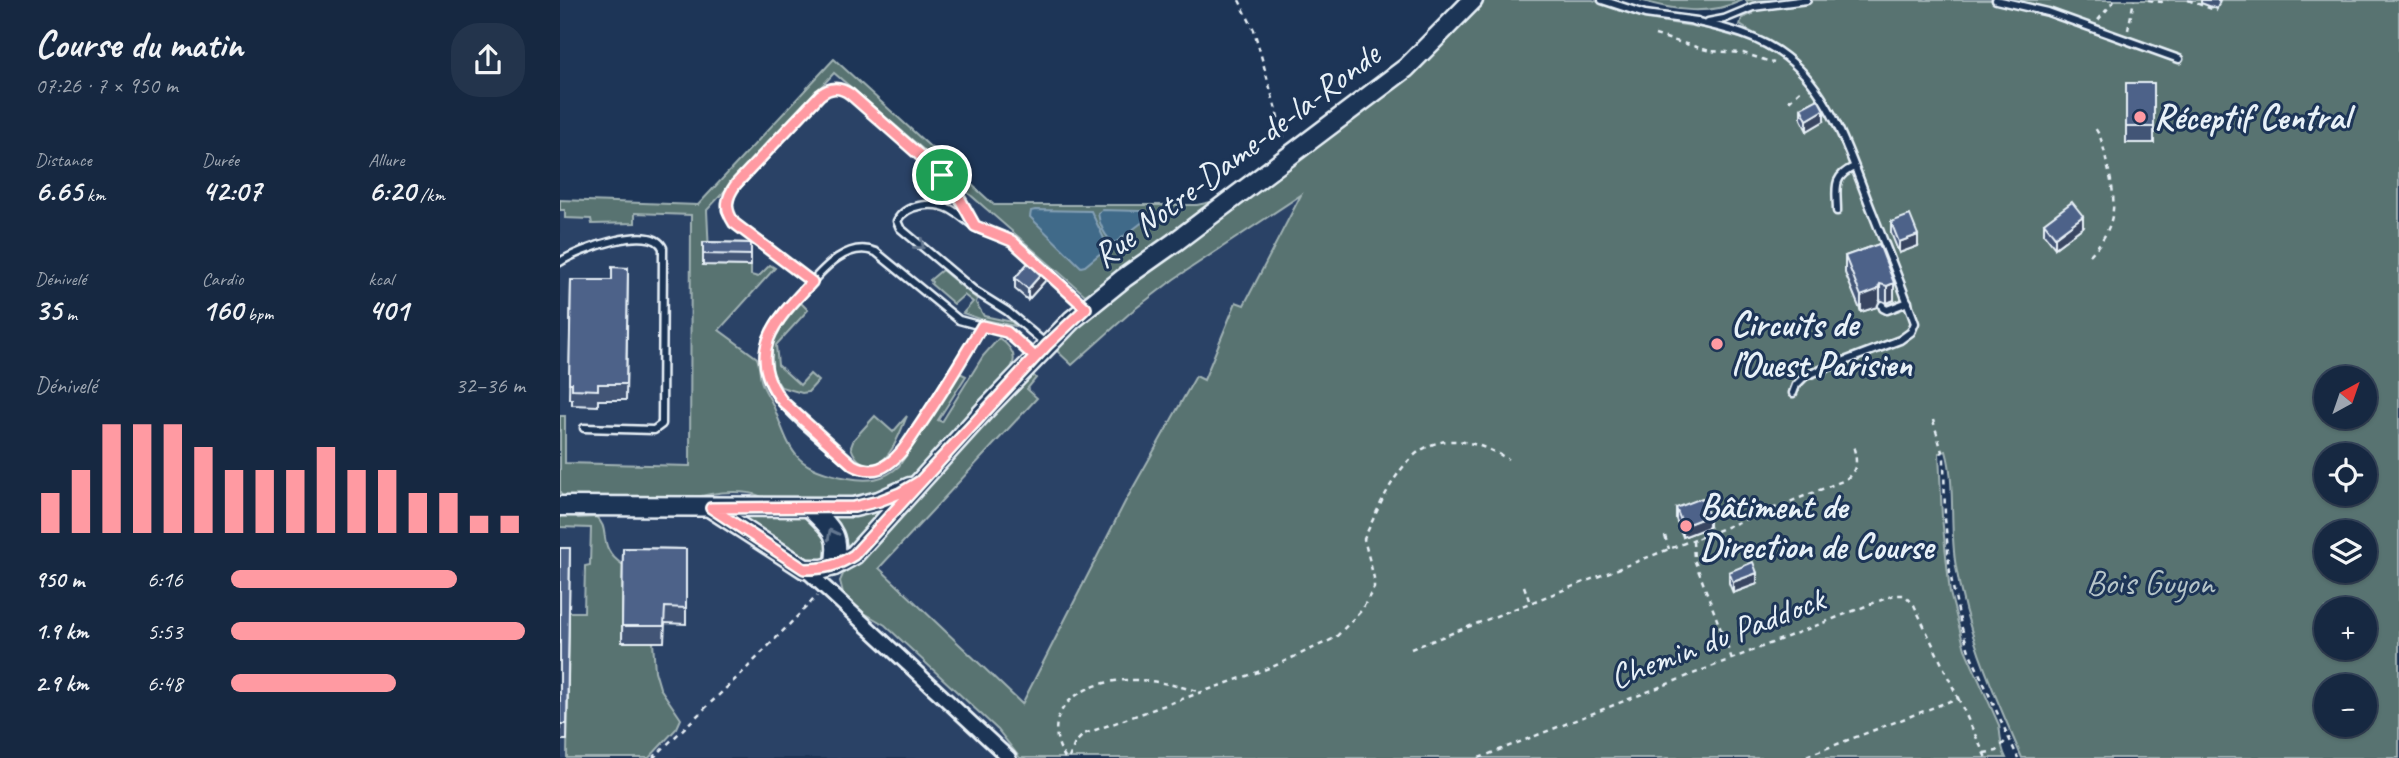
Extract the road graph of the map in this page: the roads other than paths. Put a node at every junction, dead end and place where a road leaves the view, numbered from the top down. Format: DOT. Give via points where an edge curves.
graph roads {
  1 [pos="1473,0"];
  2 [pos="1602,0"];
  3 [pos="1763,0"];
  4 [pos="1808,0"];
  5 [pos="1996,0"];
  6 [pos="1753,7"];
  7 [pos="1693,21"];
  8 [pos="2179,59"];
  9 [pos="1854,167"];
  10 [pos="1837,211"];
  11 [pos="975,226"];
  12 [pos="560,262"];
  13 [pos="812,282"];
  14 [pos="1908,302"];
  15 [pos="1882,305"];
  16 [pos="1086,308"];
  17 [pos="982,326"];
  18 [pos="1041,351"];
  19 [pos="1793,393"];
  20 [pos="584,428"];
  21 [pos="920,481"];
  22 [pos="560,506"];
  23 [pos="711,508"];
  24 [pos="810,508"];
  25 [pos="834,566"];
  26 [pos="804,569"];
  27 [pos="1009,758"];
  1 -- 16 [label="main road, Rue Notre-Dame-de-la-Ronde" via="1406,68"];
  2 -- 7 [label="lane" via="1645,14"];
  3 -- 6 [label="lane"];
  4 -- 6 [label="lane"];
  5 -- 8 [label="lane" via="2048,12"];
  6 -- 7 [label="lane" via="1714,22"];
  7 -- 9 [label="lane" via="1757,39 1791,62 1826,105"];
  9 -- 10 [label="lane" via="1838,178"];
  9 -- 14 [label="lane"];
  11 -- 13 [label="lane" via="942,175 850,94 831,88 736,184 726,203 734,223"];
  11 -- 16 [label="lane" via="1012,241"];
  11 -- 18 [label="lane, one-way" via="938,205 914,207 897,221 975,291 1007,311"];
  12 -- 20 [label="lane" via="625,238 654,238 663,248 662,425 654,430"];
  13 -- 17 [label="lane" via="839,257 869,250 953,316"];
  13 -- 17 [label="lane" via="773,327 765,350 766,371 773,390 790,410 849,463 862,469 885,466 905,447"];
  14 -- 15 [label="lane" via="1887,310"];
  14 -- 19 [label="lane" via="1915,325 1908,335 1805,376"];
  16 -- 18 [label="main road, Rue Notre-Dame-de-la-Ronde"];
  17 -- 18 [label="lane" via="1007,332"];
  18 -- 21 [label="main road, Rue Notre-Dame-de-la-Ronde"];
  21 -- 24 [label="main road, Rue Notre-Dame-de-la-Ronde" via="879,501"];
  21 -- 25 [label="main road, Rue Notre-Dame-de-la-Ronde" via="866,544"];
  22 -- 23 [label="main road, Rue Notre-Dame-de-la-Ronde"];
  23 -- 24 [label="main road, Rue Notre-Dame-de-la-Ronde"];
  23 -- 26 [label="main road"];
  25 -- 24 [label="main road, one-way" via="835,536"];
  25 -- 26 [label="main road, Rue Notre-Dame-de-la-Ronde"];
  26 -- 27 [label="street"];
}
